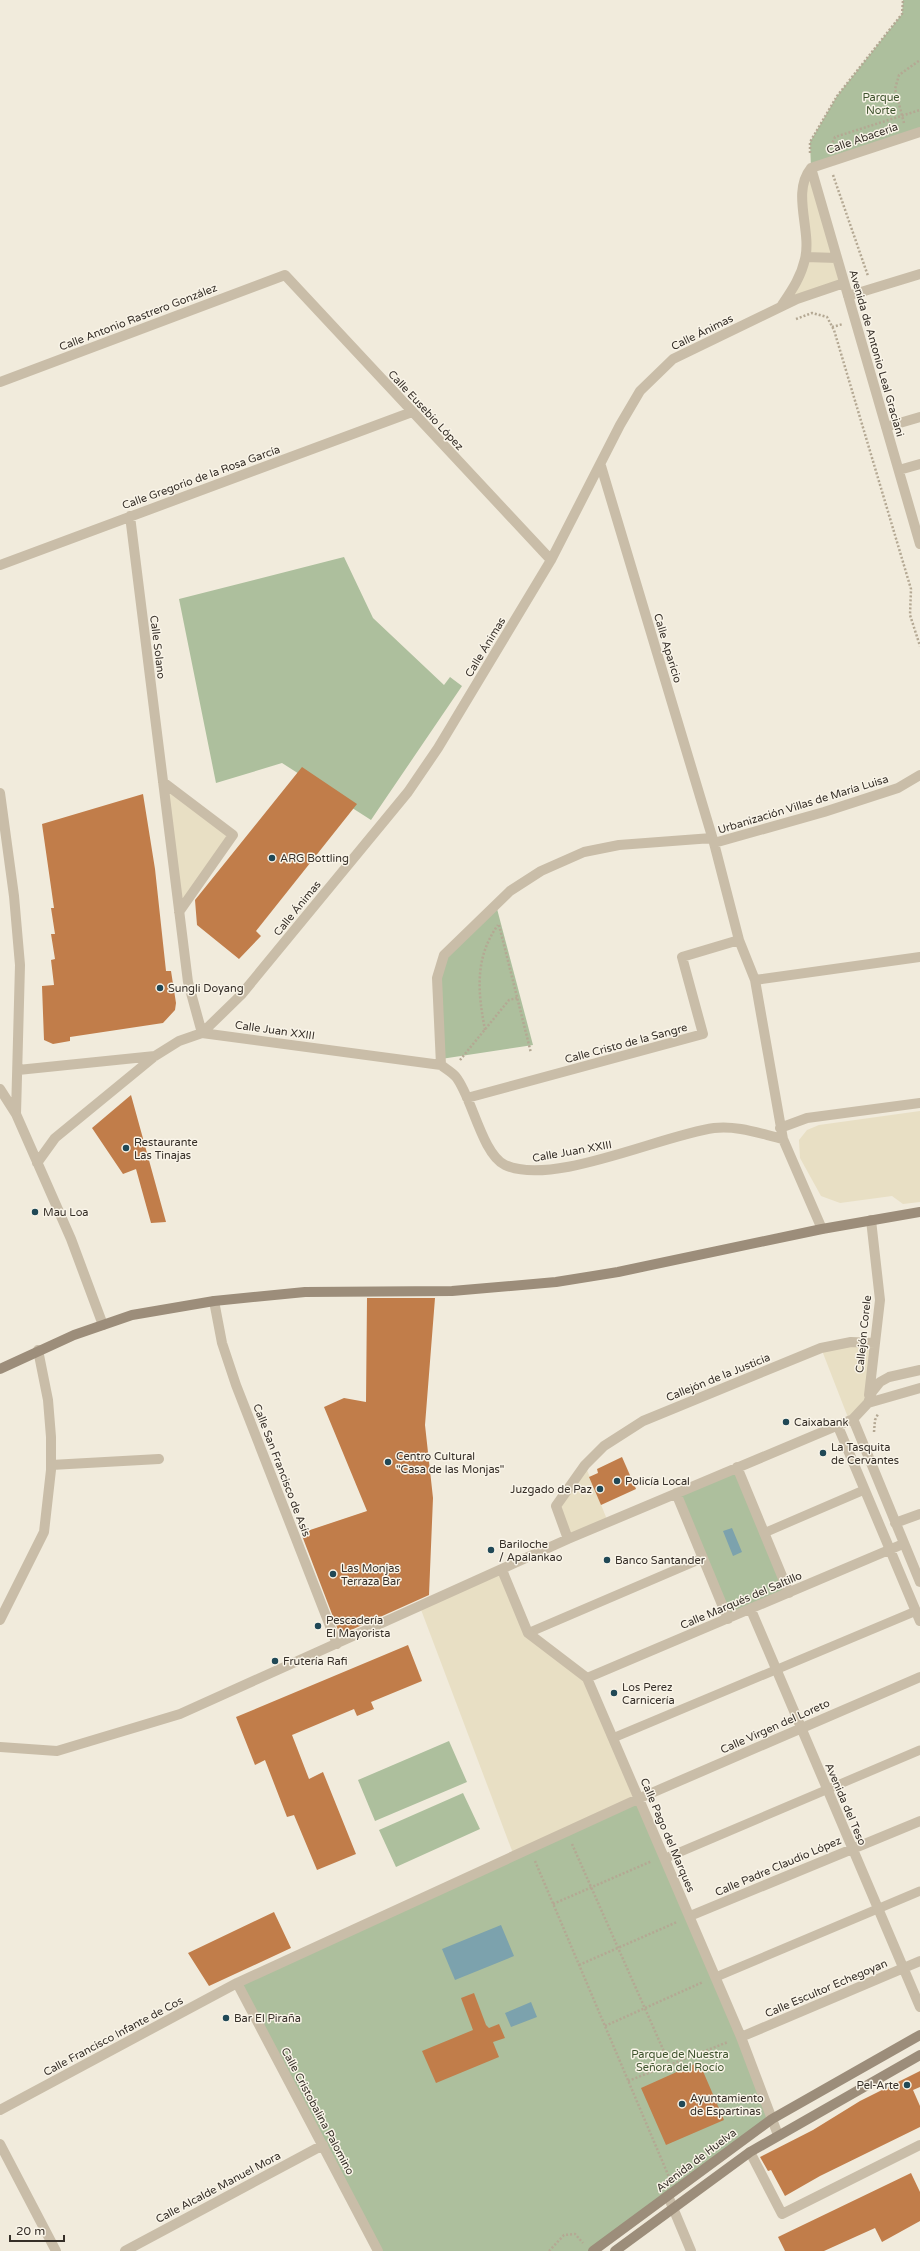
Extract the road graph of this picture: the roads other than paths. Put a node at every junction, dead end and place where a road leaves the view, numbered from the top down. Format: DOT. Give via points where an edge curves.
graph roads {
  1 [pos="920,132"];
  2 [pos="811,168"];
  3 [pos="806,257"];
  4 [pos="837,258"];
  5 [pos="920,274"];
  6 [pos="285,275"];
  7 [pos="844,283"];
  8 [pos="848,296"];
  9 [pos="781,307"];
  10 [pos="0,382"];
  11 [pos="412,412"];
  12 [pos="920,417"];
  13 [pos="886,427"];
  14 [pos="920,464"];
  15 [pos="601,466"];
  16 [pos="899,470"];
  17 [pos="130,516"];
  18 [pos="920,544"];
  19 [pos="551,560"];
  20 [pos="0,565"];
  21 [pos="920,775"];
  22 [pos="163,782"];
  23 [pos="0,793"];
  24 [pos="713,841"];
  25 [pos="179,912"];
  26 [pos="739,940"];
  27 [pos="920,957"];
  28 [pos="754,980"];
  29 [pos="202,1033"];
  30 [pos="155,1056"];
  31 [pos="441,1065"];
  32 [pos="18,1070"];
  33 [pos="0,1089"];
  34 [pos="467,1098"];
  35 [pos="920,1103"];
  36 [pos="16,1114"];
  37 [pos="780,1128"];
  38 [pos="783,1139"];
  39 [pos="37,1163"];
  40 [pos="920,1212"];
  41 [pos="871,1220"];
  42 [pos="822,1230"];
  43 [pos="214,1301"];
  44 [pos="103,1325"];
  45 [pos="875,1343"];
  46 [pos="38,1350"];
  47 [pos="0,1369"];
  48 [pos="920,1370"];
  49 [pos="920,1388"];
  50 [pos="868,1403"];
  51 [pos="853,1419"];
  52 [pos="837,1424"];
  53 [pos="159,1459"];
  54 [pos="51,1465"];
  55 [pos="737,1467"];
  56 [pos="864,1490"];
  57 [pos="676,1493"];
  58 [pos="920,1514"];
  59 [pos="895,1523"];
  60 [pos="764,1533"];
  61 [pos="568,1539"];
  62 [pos="903,1544"];
  63 [pos="889,1550"];
  64 [pos="703,1558"];
  65 [pos="502,1570"];
  66 [pos="920,1582"];
  67 [pos="789,1593"];
  68 [pos="751,1610"];
  69 [pos="916,1611"];
  70 [pos="728,1619"];
  71 [pos="0,1620"];
  72 [pos="920,1621"];
  73 [pos="528,1633"];
  74 [pos="337,1644"];
  75 [pos="776,1669"];
  76 [pos="920,1677"];
  77 [pos="587,1678"];
  78 [pos="800,1727"];
  79 [pos="613,1738"];
  80 [pos="0,1747"];
  81 [pos="920,1750"];
  82 [pos="826,1789"];
  83 [pos="640,1798"];
  84 [pos="920,1821"];
  85 [pos="530,1849"];
  86 [pos="851,1849"];
  87 [pos="665,1857"];
  88 [pos="920,1891"];
  89 [pos="878,1910"];
  90 [pos="690,1916"];
  91 [pos="920,1961"];
  92 [pos="903,1968"];
  93 [pos="716,1977"];
  94 [pos="237,1983"];
  95 [pos="920,2007"];
  96 [pos="920,2035"];
  97 [pos="741,2037"];
  98 [pos="920,2055"];
  99 [pos="0,2110"];
  100 [pos="772,2119"];
  101 [pos="778,2135"];
  102 [pos="323,2145"];
  103 [pos="920,2145"];
  104 [pos="1,2147"];
  105 [pos="750,2152"];
  106 [pos="671,2193"];
  107 [pos="673,2207"];
  108 [pos="589,2249"];
  109 [pos="56,2251"];
  110 [pos="125,2251"];
  111 [pos="378,2251"];
  112 [pos="615,2251"];
  113 [pos="691,2251"];
  1 -- 2 [label="street, Calle Abacería"];
  2 -- 3 [label="street" via="805,175 802,194"];
  2 -- 4 [label="street, Avenida de Antonio Leal Graciani"];
  3 -- 4 [label="street"];
  3 -- 9 [label="street" via="796,285"];
  4 -- 7 [label="street, Avenida de Antonio Leal Graciani"];
  5 -- 8 [label="street"];
  6 -- 10 [label="street, Calle Antonio Rastrero González"];
  6 -- 11 [label="street, Calle Eusebio López"];
  7 -- 8 [label="street, Avenida de Antonio Leal Graciani"];
  7 -- 9 [label="street, Calle Ánimas" via="797,298"];
  8 -- 13 [label="street, Avenida de Antonio Leal Graciani"];
  9 -- 15 [label="street, Calle Ánimas" via="673,359 640,391 620,425"];
  11 -- 17 [label="street, Calle Gregorio de la Rosa García"];
  11 -- 19 [label="street, Calle Eusebio López"];
  12 -- 13 [label="street"];
  13 -- 16 [label="street, Avenida de Antonio Leal Graciani"];
  14 -- 16 [label="street"];
  15 -- 19 [label="street, Calle Ánimas"];
  15 -- 24 [label="street, Calle Aparicio"];
  16 -- 18 [label="street, Avenida de Antonio Leal Graciani"];
  17 -- 20 [label="street, Calle Gregorio de la Rosa García"];
  17 -- 22 [label="street, Calle Solano"];
  19 -- 29 [label="street, Calle Ánimas" via="438,748 408,792 241,995"];
  21 -- 24 [label="street, Urbanización Villas de María Luisa" via="884,793 824,812"];
  22 -- 25 [label="street, Calle Solano"];
  22 -- 25 [label="street" via="233,835"];
  23 -- 32 [label="street" via="14,896 20,965"];
  24 -- 26 [label="street, Calle Aparicio"];
  24 -- 31 [label="street, Urbanización Villas de María Luisa" via="619,845 584,852 541,871 510,891 444,955 437,978"];
  25 -- 29 [label="street, Calle Solano" via="188,982"];
  26 -- 28 [label="street, Calle Aparicio"];
  26 -- 34 [label="street, Calle Cristo de la Sangre" via="682,957 703,1034"];
  27 -- 28 [label="street"];
  28 -- 37 [label="street, Calle Aparicio"];
  29 -- 30 [label="street, Calle Ánimas" via="178,1041"];
  29 -- 31 [label="street, Calle Juan XXIII"];
  30 -- 32 [label="street, Calle Ánimas"];
  30 -- 39 [label="street, Calle Ánimas" via="55,1138"];
  31 -- 34 [label="street, Calle Juan XXIII" via="456,1076"];
  32 -- 36 [label="street"];
  33 -- 36 [label="street"];
  34 -- 38 [label="street, Calle Juan XXIII" via="490,1151 505,1165 528,1170 610,1157 715,1128 740,1128"];
  35 -- 37 [label="street" via="806,1118"];
  36 -- 39 [label="street"];
  37 -- 38 [label="street, Calle Aparicio"];
  38 -- 42 [label="street"];
  39 -- 44 [label="street" via="71,1239"];
  40 -- 41 [label="main road"];
  41 -- 42 [label="main road"];
  41 -- 45 [label="street, Callejón Corele" via="880,1300"];
  42 -- 43 [label="main road" via="625,1271 556,1282 452,1291 305,1292"];
  43 -- 44 [label="main road" via="132,1315"];
  43 -- 74 [label="street, Calle San Francisco de Asís" via="222,1343 236,1384"];
  44 -- 46 [label="main road"];
  45 -- 50 [label="street, Callejón Corele"];
  45 -- 61 [label="street, Callejón de la Justicia" via="851,1342 821,1348 642,1421 604,1446 584,1465 556,1506"];
  46 -- 47 [label="main road"];
  46 -- 54 [label="street" via="48,1400"];
  48 -- 50 [label="street" via="889,1377 880,1382"];
  49 -- 50 [label="street"];
  50 -- 51 [label="street"];
  51 -- 52 [label="street"];
  51 -- 59 [label="street"];
  52 -- 55 [label="street"];
  52 -- 56 [label="street"];
  53 -- 54 [label="street"];
  54 -- 71 [label="street" via="44,1532"];
  55 -- 57 [label="street"];
  55 -- 60 [label="street"];
  56 -- 60 [label="lane"];
  56 -- 63 [label="street"];
  57 -- 61 [label="street"];
  57 -- 64 [label="street"];
  58 -- 59 [label="street"];
  59 -- 62 [label="street"];
  60 -- 67 [label="street"];
  61 -- 65 [label="street"];
  62 -- 63 [label="street, Calle Marqués del Saltillo"];
  62 -- 66 [label="street"];
  63 -- 67 [label="street, Calle Marqués del Saltillo"];
  63 -- 69 [label="street"];
  64 -- 70 [label="street"];
  64 -- 73 [label="lane"];
  65 -- 73 [label="street"];
  65 -- 74 [label="street"];
  67 -- 68 [label="street, Calle Marqués del Saltillo"];
  68 -- 70 [label="street, Calle Marqués del Saltillo"];
  68 -- 75 [label="street, Avenida del Teso"];
  69 -- 72 [label="street"];
  69 -- 75 [label="lane"];
  70 -- 77 [label="street, Calle Marqués del Saltillo"];
  73 -- 77 [label="street, Calle Pago del Marques"];
  74 -- 80 [label="street" via="180,1714 128,1731 57,1751"];
  75 -- 78 [label="street, Avenida del Teso"];
  75 -- 79 [label="lane"];
  76 -- 78 [label="street, Calle Virgen del Loreto"];
  77 -- 79 [label="street, Calle Pago del Marques"];
  78 -- 82 [label="street, Avenida del Teso"];
  78 -- 83 [label="street, Calle Virgen del Loreto"];
  79 -- 83 [label="street, Calle Pago del Marques"];
  81 -- 82 [label="lane"];
  82 -- 86 [label="street, Avenida del Teso"];
  82 -- 87 [label="lane"];
  83 -- 85 [label="street, Calle Virgen del Loreto"];
  83 -- 87 [label="street, Calle Pago del Marques"];
  84 -- 86 [label="street, Calle Padre Claudio López"];
  85 -- 94 [label="street, Calle Francisco Infante de Cos"];
  86 -- 89 [label="street, Avenida del Teso"];
  86 -- 90 [label="street, Calle Padre Claudio López"];
  87 -- 90 [label="street, Calle Pago del Marques"];
  88 -- 89 [label="lane"];
  89 -- 92 [label="street, Avenida del Teso"];
  89 -- 93 [label="lane"];
  90 -- 93 [label="street, Calle Pago del Marques"];
  91 -- 92 [label="street, Calle Escultor Echegoyan"];
  92 -- 95 [label="street, Avenida del Teso"];
  92 -- 97 [label="street, Calle Escultor Echegoyan"];
  93 -- 97 [label="street, Calle Pago del Marques"];
  94 -- 99 [label="street, Calle Francisco Infante de Cos"];
  94 -- 102 [label="street, Calle Cristobalina Palomino"];
  96 -- 100 [label="main road, Avenida de Huelva"];
  97 -- 100 [label="street, Calle Pago del Marques"];
  98 -- 101 [label="main road"];
  100 -- 101 [label="street, Calle Pago del Marques"];
  100 -- 106 [label="main road, Avenida de Huelva"];
  101 -- 105 [label="main road"];
  102 -- 110 [label="street, Calle Alcalde Manuel Mora"];
  102 -- 111 [label="street, Calle Cristobalina Palomino"];
  103 -- 105 [label="street" via="782,2214"];
  104 -- 109 [label="street"];
  105 -- 107 [label="main road"];
  106 -- 107 [label="street"];
  106 -- 108 [label="main road, Avenida de Huelva"];
  107 -- 112 [label="main road"];
  107 -- 113 [label="street"];
}
